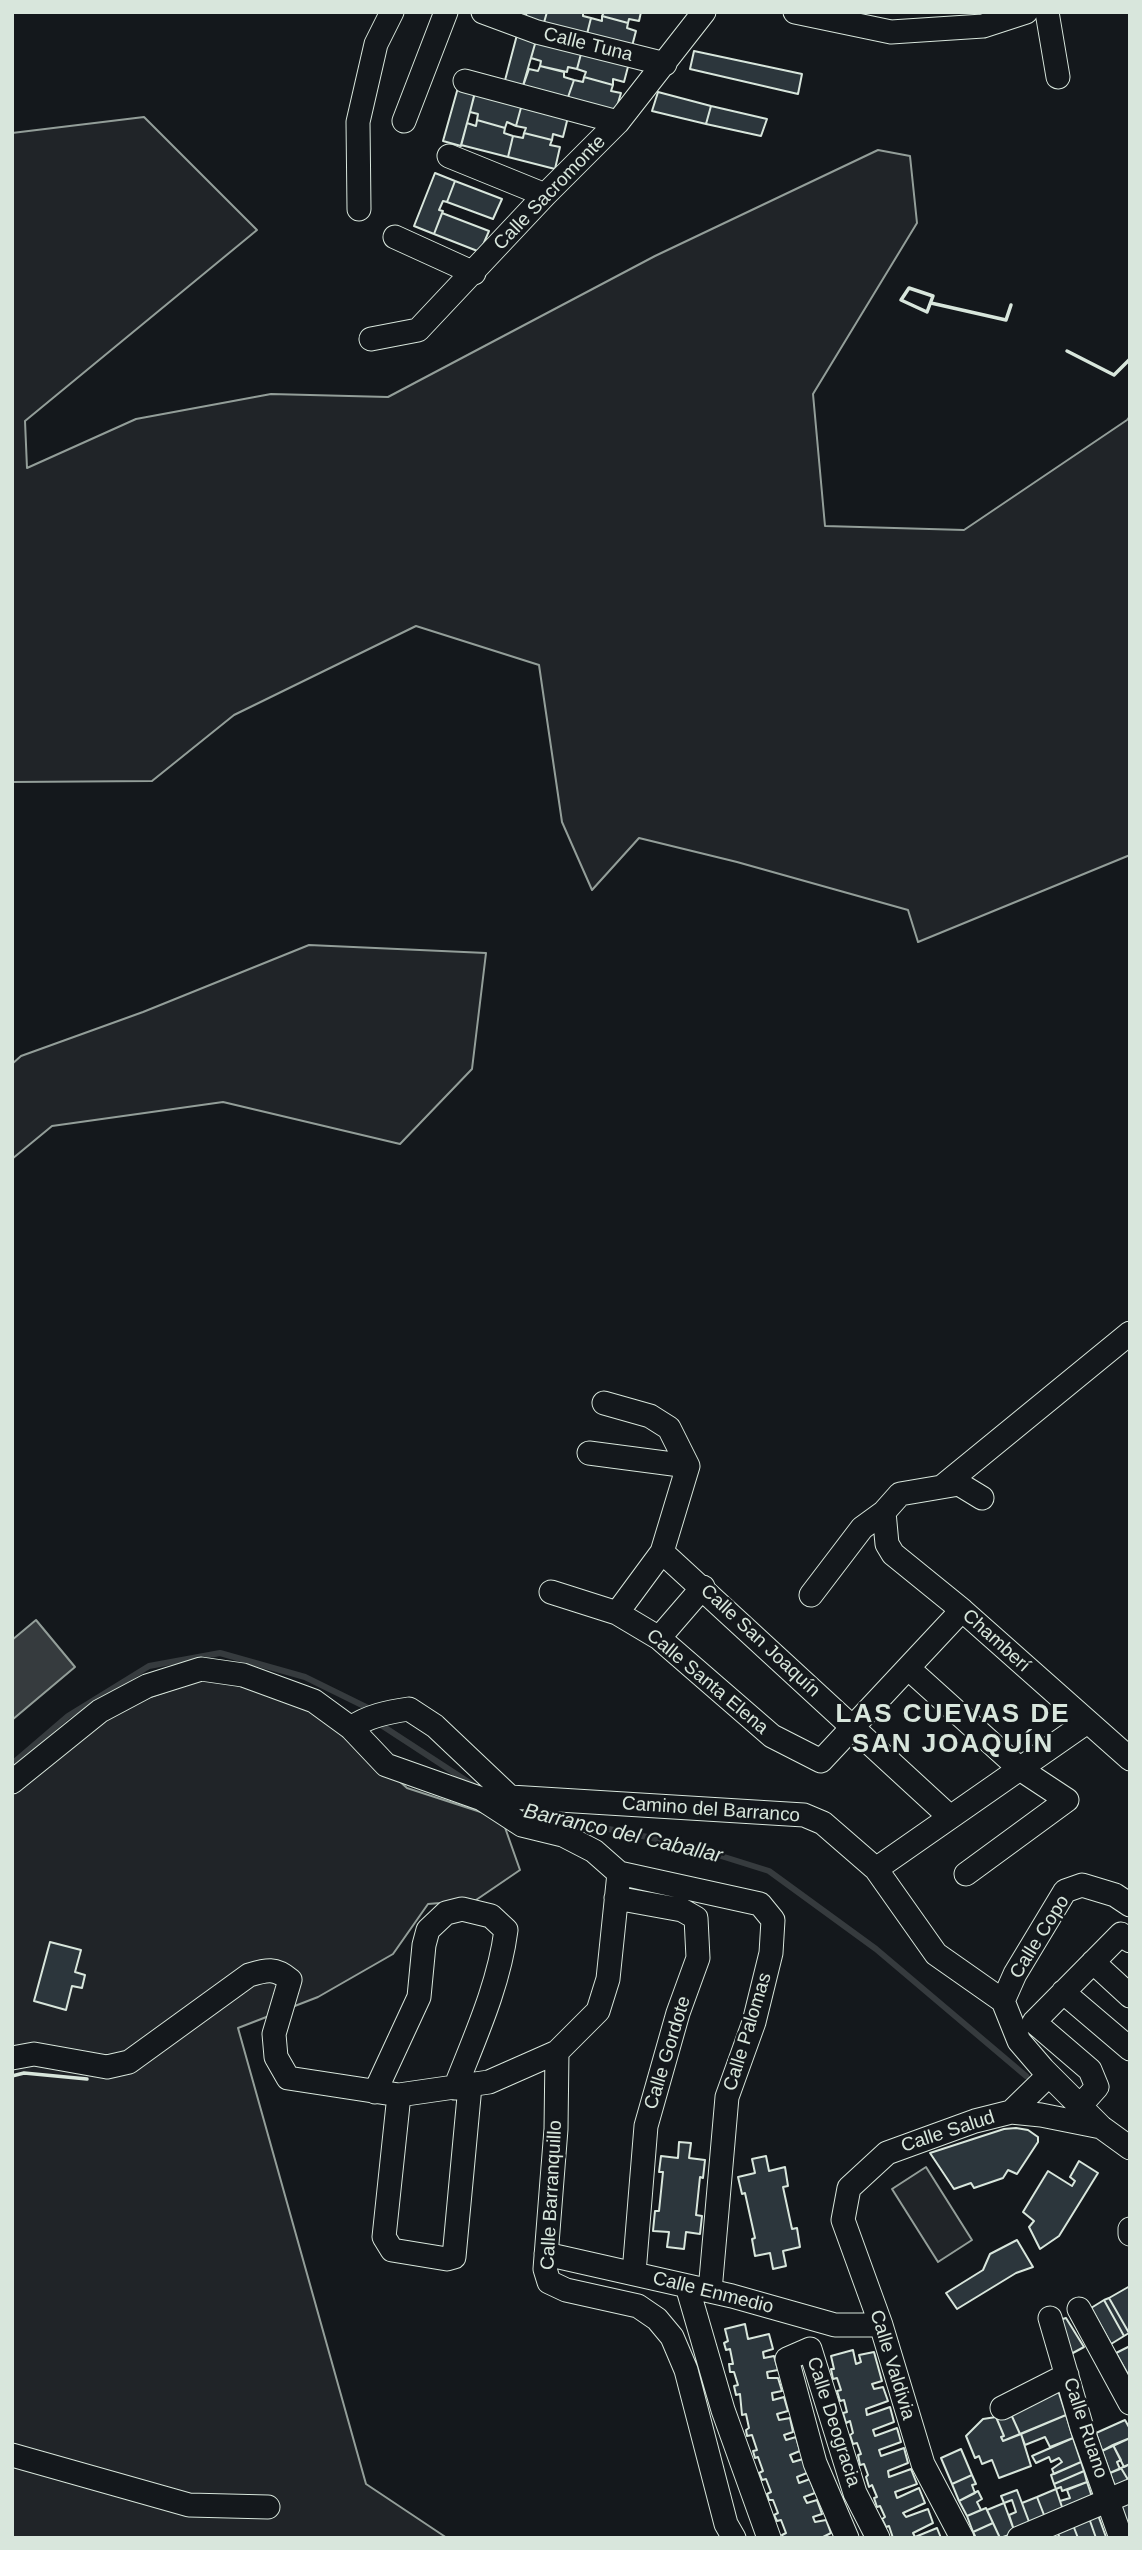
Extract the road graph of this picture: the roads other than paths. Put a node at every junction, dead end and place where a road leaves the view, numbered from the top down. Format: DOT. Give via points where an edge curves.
graph roads {
  1 [pos="392,12"];
  2 [pos="446,12"];
  3 [pos="483,12"];
  4 [pos="704,12"];
  5 [pos="795,12"];
  6 [pos="1026,12"];
  7 [pos="1046,12"];
  8 [pos="515,18"];
  9 [pos="665,64"];
  10 [pos="1058,78"];
  11 [pos="465,80"];
  12 [pos="404,121"];
  13 [pos="618,122"];
  14 [pos="449,156"];
  15 [pos="545,195"];
  16 [pos="359,209"];
  17 [pos="395,237"];
  18 [pos="474,273"];
  19 [pos="372,339"];
  20 [pos="1130,1333"];
  21 [pos="604,1403"];
  22 [pos="589,1453"];
  23 [pos="688,1466"];
  24 [pos="943,1486"];
  25 [pos="982,1498"];
  26 [pos="884,1512"];
  27 [pos="662,1552"];
  28 [pos="703,1587"];
  29 [pos="551,1592"];
  30 [pos="811,1595"];
  31 [pos="962,1610"];
  32 [pos="617,1613"];
  33 [pos="659,1638"];
  34 [pos="908,1668"];
  35 [pos="1087,1722"];
  36 [pos="356,1724"];
  37 [pos="852,1728"];
  38 [pos="1130,1759"];
  39 [pos="1020,1769"];
  40 [pos="12,1783"];
  41 [pos="950,1817"];
  42 [pos="876,1869"];
  43 [pos="619,1873"];
  44 [pos="966,1874"];
  45 [pos="616,1898"];
  46 [pos="1130,1905"];
  47 [pos="1130,1941"];
  48 [pos="1093,1962"];
  49 [pos="1063,1992"];
  50 [pos="1130,1996"];
  51 [pos="1003,2001"];
  52 [pos="1130,2049"];
  53 [pos="557,2052"];
  54 [pos="12,2058"];
  55 [pos="1049,2075"];
  56 [pos="463,2087"];
  57 [pos="375,2092"];
  58 [pos="400,2095"];
  59 [pos="1080,2106"];
  60 [pos="1011,2112"];
  61 [pos="1101,2127"];
  62 [pos="1130,2148"];
  63 [pos="849,2188"];
  64 [pos="546,2254"];
  65 [pos="634,2273"];
  66 [pos="687,2286"];
  67 [pos="710,2291"];
  68 [pos="1079,2309"];
  69 [pos="789,2312"];
  70 [pos="1050,2318"];
  71 [pos="881,2325"];
  72 [pos="799,2353"];
  73 [pos="1067,2375"];
  74 [pos="1130,2403"];
  75 [pos="1002,2408"];
  76 [pos="12,2455"];
  77 [pos="1120,2496"];
  78 [pos="268,2507"];
  79 [pos="734,2538"];
  80 [pos="769,2538"];
  81 [pos="847,2538"];
  82 [pos="878,2538"];
  83 [pos="962,2538"];
  84 [pos="1019,2538"];
  85 [pos="1121,2538"];
  1 -- 16 [label="street" via="376,44 358,122"];
  2 -- 12 [label="street"];
  3 -- 8 [label="street, Calle Tuna"];
  4 -- 9 [label="street, Calle Sacromonte"];
  5 -- 6 [label="street" via="891,32 983,26"];
  7 -- 10 [label="street"];
  8 -- 9 [label="street, Calle Tuna" via="537,33"];
  9 -- 13 [label="street, Calle Sacromonte"];
  11 -- 13 [label="street"];
  13 -- 15 [label="street, Calle Sacromonte"];
  14 -- 15 [label="street"];
  15 -- 18 [label="street, Calle Sacromonte"];
  17 -- 18 [label="street"];
  18 -- 19 [label="street, Calle Sacromonte" via="418,330"];
  20 -- 24 [label="street"];
  21 -- 23 [label="street" via="650,1416 669,1427"];
  22 -- 23 [label="street"];
  23 -- 27 [label="street"];
  24 -- 25 [label="street" via="959,1484"];
  24 -- 26 [label="street" via="900,1494"];
  26 -- 30 [label="street" via="862,1528"];
  26 -- 31 [label="street, Chamberí" via="887,1544 893,1554"];
  27 -- 28 [label="street, Calle San Joaquín"];
  27 -- 32 [label="street"];
  28 -- 33 [label="street"];
  28 -- 37 [label="street, Calle San Joaquín"];
  29 -- 32 [label="street, Calle Santa Elena"];
  31 -- 34 [label="street"];
  31 -- 35 [label="street, Chamberí"];
  32 -- 33 [label="street, Calle Santa Elena"];
  33 -- 37 [label="street, Calle Santa Elena" via="772,1737 821,1761"];
  34 -- 37 [label="street"];
  34 -- 39 [label="street"];
  35 -- 38 [label="street, Chamberí"];
  35 -- 39 [label="street"];
  36 -- 40 [label="street" via="314,1701 243,1675 201,1669 147,1686 100,1711"];
  36 -- 42 [label="street, Camino del Barranco" via="409,1709 435,1726 510,1797 804,1815 823,1823"];
  36 -- 43 [label="street" via="386,1765 482,1799 522,1825 563,1835 594,1851"];
  37 -- 41 [label="street, Calle San Joaquín"];
  39 -- 41 [label="street"];
  39 -- 44 [label="street" via="1067,1800"];
  41 -- 42 [label="street"];
  42 -- 51 [label="street, Camino del Barranco" via="936,1954"];
  43 -- 45 [label="street"];
  43 -- 67 [label="street, Calle Palomas" via="760,1904 773,1920 771,1952 754,2022 727,2096"];
  45 -- 53 [label="street" via="608,1979 597,2011"];
  45 -- 65 [label="street, Calle Gordote" via="682,1910 696,1918 698,1958 646,2126"];
  46 -- 51 [label="street, Calle Copo" via="1082,1885 1065,1891"];
  47 -- 48 [label="street" via="1121,1934"];
  48 -- 49 [label="street"];
  48 -- 50 [label="street"];
  49 -- 52 [label="street"];
  49 -- 59 [label="street" via="1034,2022 1090,2070 1097,2087"];
  51 -- 55 [label="street, Calle Copo" via="1019,2041"];
  53 -- 56 [label="street" via="489,2082"];
  53 -- 64 [label="street, Calle Barranquillo"];
  54 -- 57 [label="street" via="34,2054 107,2067 129,2062 249,1975 269,1969 289,1980 274,2034 276,2057 288,2078"];
  55 -- 59 [label="street, Calle Copo"];
  55 -- 60 [label="street"];
  56 -- 57 [label="street" via="506,1930 491,1916 462,1909 446,1913 428,1930 419,1997"];
  56 -- 58 [label="street"];
  56 -- 58 [label="street" via="454,2257 447,2259 392,2250 384,2237"];
  57 -- 58 [label="street"];
  59 -- 61 [label="street, Calle Copo"];
  60 -- 61 [label="street, Calle Salud"];
  60 -- 63 [label="street, Calle Salud" via="887,2153"];
  61 -- 62 [label="street, Calle Copo"];
  63 -- 71 [label="street, Calle Valdivia" via="842,2220"];
  64 -- 65 [label="street, Calle Enmedio"];
  64 -- 79 [label="street, Calle Barranquillo" via="549,2282 638,2306 672,2337 726,2524"];
  65 -- 66 [label="street, Calle Enmedio"];
  66 -- 67 [label="street, Calle Enmedio"];
  66 -- 80 [label="street" via="723,2410"];
  67 -- 69 [label="street, Calle Enmedio"];
  68 -- 74 [label="street"];
  69 -- 71 [label="street, Calle Enmedio" via="835,2325"];
  69 -- 72 [label="street"];
  70 -- 73 [label="street, Calle Ruano"];
  71 -- 83 [label="street, Calle Valdivia" via="923,2464"];
  72 -- 81 [label="street, Calle Deogracia" via="787,2359 815,2463"];
  72 -- 82 [label="street, Calle Deogracia" via="810,2349 855,2493"];
  73 -- 75 [label="street"];
  73 -- 77 [label="street, Calle Ruano" via="1083,2428"];
  76 -- 78 [label="street" via="189,2505"];
  77 -- 84 [label="street"];
  77 -- 85 [label="street, Calle Ruano"];
}
